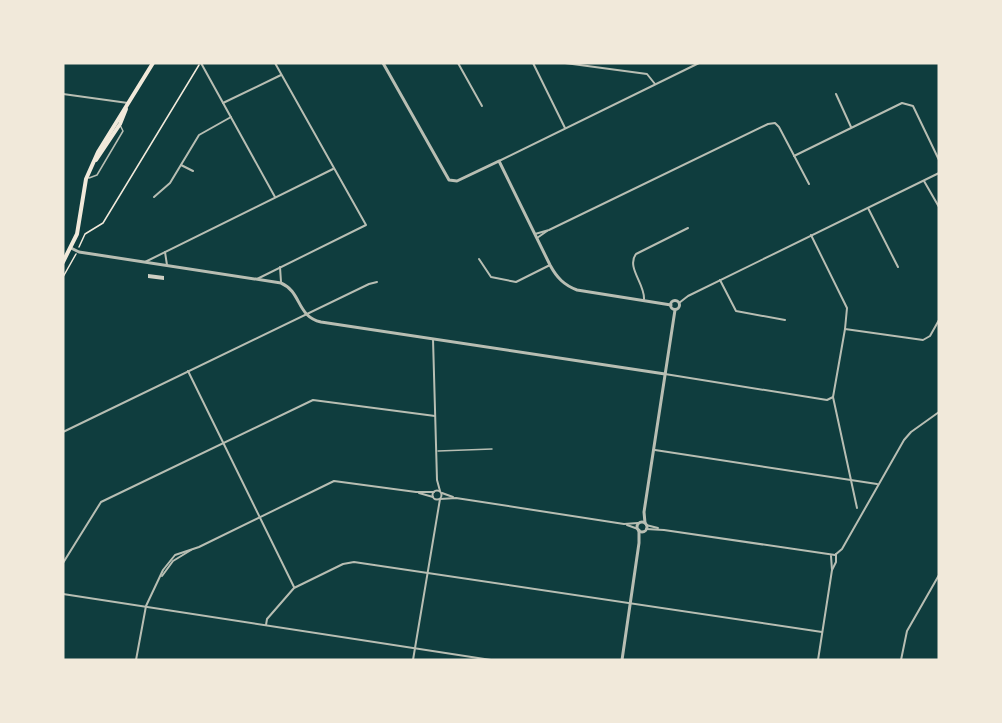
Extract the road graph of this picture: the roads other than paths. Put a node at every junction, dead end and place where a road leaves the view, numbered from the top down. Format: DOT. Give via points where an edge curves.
graph roads {
  1 [pos="153,63"];
  2 [pos="200,63"];
  3 [pos="275,63"];
  4 [pos="383,63"];
  5 [pos="458,63"];
  6 [pos="533,63"];
  7 [pos="565,63"];
  8 [pos="699,63"];
  9 [pos="281,75"];
  10 [pos="655,84"];
  11 [pos="63,94"];
  12 [pos="836,94"];
  13 [pos="129,103"];
  14 [pos="223,103"];
  15 [pos="482,106"];
  16 [pos="231,117"];
  17 [pos="119,121"];
  18 [pos="565,128"];
  19 [pos="851,128"];
  20 [pos="794,156"];
  21 [pos="499,160"];
  22 [pos="939,160"];
  23 [pos="181,165"];
  24 [pos="333,169"];
  25 [pos="193,171"];
  26 [pos="939,173"];
  27 [pos="86,179"];
  28 [pos="923,181"];
  29 [pos="809,184"];
  30 [pos="154,197"];
  31 [pos="275,197"];
  32 [pos="939,207"];
  33 [pos="868,208"];
  34 [pos="688,228"];
  35 [pos="549,230"];
  36 [pos="535,234"];
  37 [pos="811,235"];
  38 [pos="537,238"];
  39 [pos="71,248"];
  40 [pos="165,252"];
  41 [pos="479,259"];
  42 [pos="63,262"];
  43 [pos="145,262"];
  44 [pos="167,265"];
  45 [pos="550,266"];
  46 [pos="280,267"];
  47 [pos="898,267"];
  48 [pos="257,279"];
  49 [pos="720,280"];
  50 [pos="376,282"];
  51 [pos="281,283"];
  52 [pos="644,299"];
  53 [pos="679,303"];
  54 [pos="671,305"];
  55 [pos="675,310"];
  56 [pos="305,314"];
  57 [pos="785,320"];
  58 [pos="939,320"];
  59 [pos="845,329"];
  60 [pos="433,339"];
  61 [pos="189,371"];
  62 [pos="665,374"];
  63 [pos="833,397"];
  64 [pos="939,412"];
  65 [pos="435,416"];
  66 [pos="63,432"];
  67 [pos="223,442"];
  68 [pos="492,449"];
  69 [pos="654,450"];
  70 [pos="437,451"];
  71 [pos="438,480"];
  72 [pos="851,480"];
  73 [pos="877,484"];
  74 [pos="416,492"];
  75 [pos="434,492"];
  76 [pos="441,492"];
  77 [pos="434,498"];
  78 [pos="456,498"];
  79 [pos="440,499"];
  80 [pos="857,508"];
  81 [pos="437,509"];
  82 [pos="644,512"];
  83 [pos="260,517"];
  84 [pos="639,523"];
  85 [pos="624,524"];
  86 [pos="645,527"];
  87 [pos="638,530"];
  88 [pos="639,543"];
  89 [pos="836,554"];
  90 [pos="831,555"];
  91 [pos="63,562"];
  92 [pos="832,570"];
  93 [pos="427,572"];
  94 [pos="939,575"];
  95 [pos="294,588"];
  96 [pos="63,594"];
  97 [pos="630,604"];
  98 [pos="146,606"];
  99 [pos="266,625"];
  100 [pos="822,632"];
  101 [pos="415,648"];
  102 [pos="136,660"];
  103 [pos="413,660"];
  104 [pos="491,660"];
  105 [pos="622,660"];
  106 [pos="818,660"];
  107 [pos="902,660"];
  1 -- 13 [label="main road"];
  2 -- 14 [label="street"];
  3 -- 9 [label="street"];
  4 -- 21 [label="street" via="448,180 457,181"];
  5 -- 15 [label="street"];
  6 -- 18 [label="street"];
  7 -- 10 [label="street" via="647,74"];
  8 -- 10 [label="street"];
  9 -- 14 [label="street"];
  9 -- 24 [label="street"];
  10 -- 18 [label="street"];
  11 -- 13 [label="street"];
  12 -- 19 [label="street"];
  13 -- 17 [label="main road"];
  14 -- 16 [label="street"];
  16 -- 23 [label="street" via="199,135"];
  16 -- 31 [label="street"];
  17 -- 27 [label="main road"];
  17 -- 27 [label="lane" via="123,131 97,175"];
  18 -- 21 [label="street"];
  19 -- 20 [label="street"];
  19 -- 22 [label="street" via="902,103 909,104"];
  20 -- 29 [label="street"];
  20 -- 35 [label="street" via="775,123 768,124"];
  21 -- 36 [label="street"];
  23 -- 25 [label="street"];
  23 -- 30 [label="street" via="170,183"];
  24 -- 31 [label="street"];
  24 -- 46 [label="street" via="366,225"];
  26 -- 28 [label="street"];
  27 -- 39 [label="main road"];
  28 -- 32 [label="street"];
  28 -- 33 [label="street"];
  31 -- 40 [label="street"];
  33 -- 37 [label="street"];
  33 -- 47 [label="street"];
  34 -- 52 [label="street" via="632,258"];
  35 -- 36 [label="street"];
  35 -- 38 [label="street"];
  36 -- 38 [label="street"];
  37 -- 49 [label="street"];
  37 -- 59 [label="street" via="846,308"];
  38 -- 45 [label="street"];
  39 -- 42 [label="main road"];
  39 -- 43 [label="street"];
  40 -- 43 [label="street"];
  40 -- 44 [label="street"];
  41 -- 45 [label="street" via="491,278 516,282"];
  43 -- 44 [label="street"];
  44 -- 48 [label="street"];
  45 -- 52 [label="street" via="566,286 577,290"];
  46 -- 48 [label="street"];
  46 -- 51 [label="street"];
  48 -- 51 [label="street"];
  49 -- 53 [label="street"];
  49 -- 57 [label="street" via="736,311"];
  50 -- 56 [label="street"];
  51 -- 56 [label="street" via="294,292"];
  52 -- 54 [label="street"];
  53 -- 54 [label="street" via="674,301"];
  53 -- 55 [label="street"];
  54 -- 55 [label="street"];
  55 -- 62 [label="street"];
  56 -- 60 [label="street" via="321,322"];
  56 -- 61 [label="street"];
  58 -- 59 [label="street" via="923,340"];
  59 -- 63 [label="street"];
  60 -- 62 [label="street"];
  60 -- 65 [label="street"];
  61 -- 66 [label="street"];
  61 -- 67 [label="street"];
  62 -- 63 [label="street" via="827,400"];
  62 -- 69 [label="street"];
  63 -- 72 [label="street"];
  64 -- 73 [label="street" via="907,436"];
  65 -- 67 [label="street" via="313,400"];
  65 -- 70 [label="street"];
  67 -- 83 [label="street"];
  67 -- 91 [label="street" via="101,502"];
  68 -- 70 [label="lane"];
  69 -- 72 [label="street"];
  69 -- 82 [label="street"];
  70 -- 71 [label="street"];
  71 -- 75 [label="street"];
  71 -- 76 [label="street"];
  72 -- 73 [label="street"];
  72 -- 80 [label="street"];
  73 -- 89 [label="street"];
  74 -- 75 [label="street"];
  74 -- 77 [label="street"];
  74 -- 83 [label="street" via="334,481"];
  75 -- 76 [label="street"];
  75 -- 77 [label="street"];
  76 -- 78 [label="street"];
  76 -- 79 [label="street"];
  77 -- 79 [label="street"];
  77 -- 81 [label="street"];
  78 -- 79 [label="street"];
  78 -- 85 [label="street"];
  79 -- 81 [label="street"];
  81 -- 93 [label="street"];
  82 -- 84 [label="street"];
  82 -- 86 [label="street"];
  83 -- 95 [label="street"];
  83 -- 98 [label="street" via="173,561"];
  84 -- 85 [label="street"];
  84 -- 86 [label="street"];
  84 -- 87 [label="street"];
  85 -- 87 [label="street"];
  86 -- 87 [label="street"];
  86 -- 88 [label="street"];
  86 -- 90 [label="street"];
  87 -- 88 [label="street"];
  88 -- 97 [label="street"];
  89 -- 90 [label="street"];
  89 -- 92 [label="street"];
  90 -- 92 [label="street"];
  92 -- 100 [label="street"];
  93 -- 95 [label="street" via="354,562"];
  93 -- 97 [label="street"];
  93 -- 101 [label="street"];
  94 -- 107 [label="street" via="907,631"];
  95 -- 99 [label="street"];
  96 -- 98 [label="street"];
  97 -- 100 [label="street"];
  97 -- 105 [label="street"];
  98 -- 99 [label="street"];
  98 -- 102 [label="street"];
  99 -- 101 [label="street"];
  100 -- 106 [label="street"];
  101 -- 103 [label="street"];
  101 -- 104 [label="street"];
}
